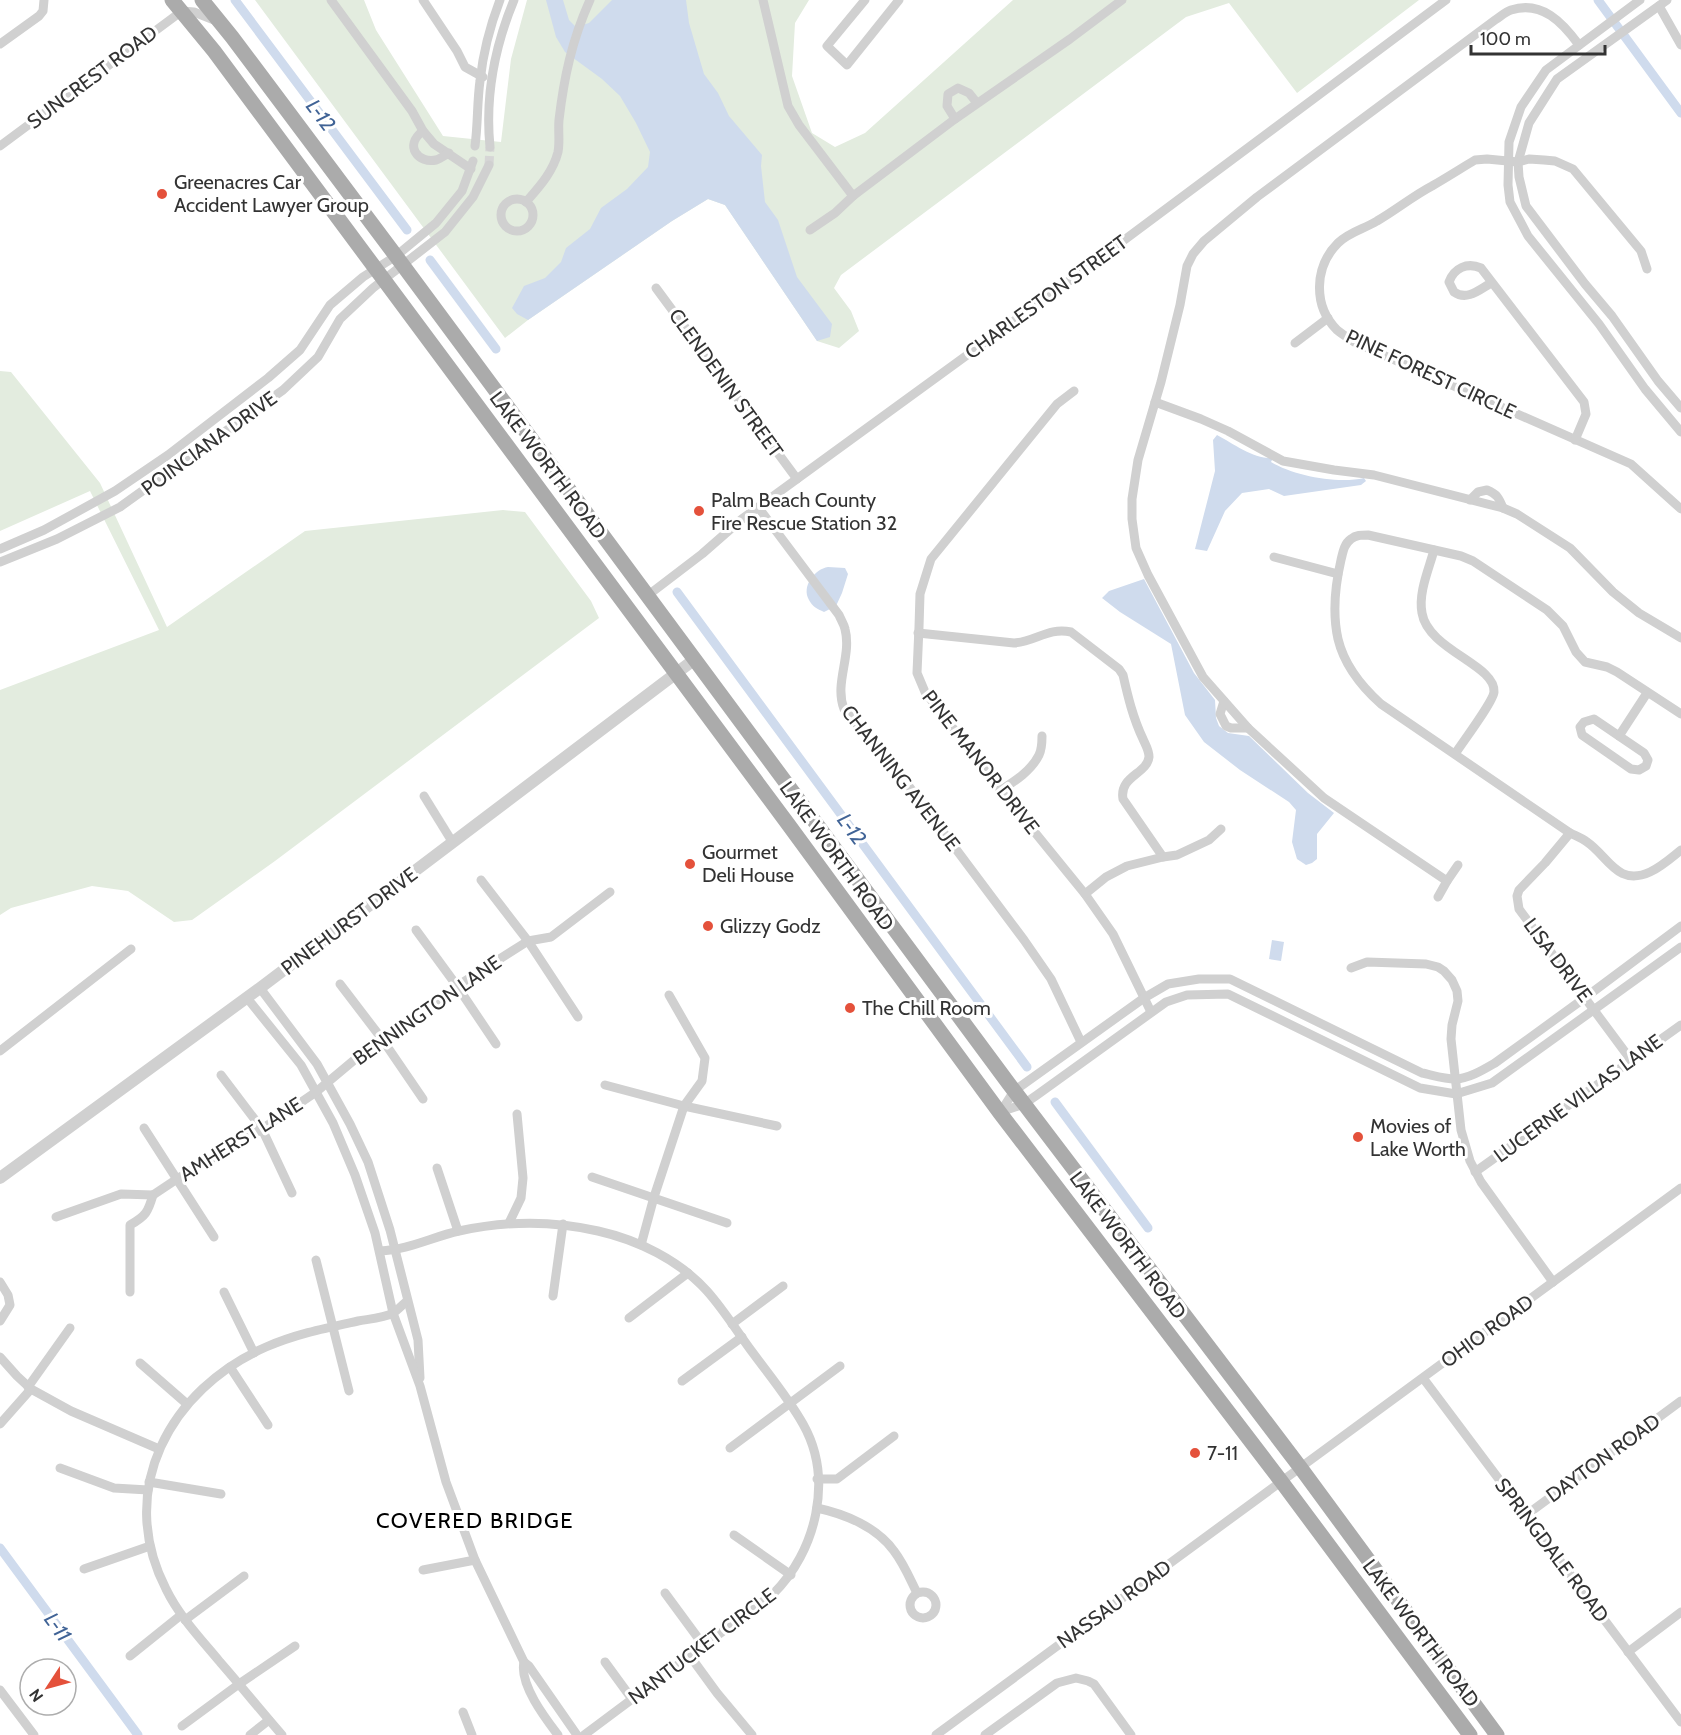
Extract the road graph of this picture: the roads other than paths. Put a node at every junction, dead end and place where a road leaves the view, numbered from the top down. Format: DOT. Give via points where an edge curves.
graph roads {
  1 [pos="44,0"];
  2 [pos="331,0"];
  3 [pos="423,0"];
  4 [pos="500,0"];
  5 [pos="514,0"];
  6 [pos="590,0"];
  7 [pos="763,0"];
  8 [pos="865,0"];
  9 [pos="899,0"];
  10 [pos="1122,0"];
  11 [pos="1446,0"];
  12 [pos="1640,0"];
  13 [pos="1667,0"];
  14 [pos="204,1"];
  15 [pos="177,5"];
  16 [pos="1659,6"];
  17 [pos="219,22"];
  18 [pos="1594,34"];
  19 [pos="0,44"];
  20 [pos="1579,45"];
  21 [pos="1681,45"];
  22 [pos="1603,47"];
  23 [pos="480,75"];
  24 [pos="492,81"];
  25 [pos="977,103"];
  26 [pos="955,119"];
  27 [pos="423,131"];
  28 [pos="0,146"];
  29 [pos="475,146"];
  30 [pos="490,147"];
  31 [pos="449,153"];
  32 [pos="1508,161"];
  33 [pos="1518,162"];
  34 [pos="489,165"];
  35 [pos="853,196"];
  36 [pos="526,202"];
  37 [pos="453,203"];
  38 [pos="464,210"];
  39 [pos="810,230"];
  40 [pos="400,261"];
  41 [pos="1647,269"];
  42 [pos="380,275"];
  43 [pos="1491,283"];
  44 [pos="656,288"];
  45 [pos="1328,318"];
  46 [pos="1295,342"];
  47 [pos="1074,391"];
  48 [pos="1155,402"];
  49 [pos="1681,408"];
  50 [pos="1681,432"];
  51 [pos="1575,440"];
  52 [pos="797,479"];
  53 [pos="1470,500"];
  54 [pos="758,507"];
  55 [pos="1503,508"];
  56 [pos="1681,508"];
  57 [pos="0,549"];
  58 [pos="1434,550"];
  59 [pos="1274,557"];
  60 [pos="0,562"];
  61 [pos="1338,574"];
  62 [pos="647,596"];
  63 [pos="918,633"];
  64 [pos="1681,638"];
  65 [pos="695,659"];
  66 [pos="676,673"];
  67 [pos="1647,693"];
  68 [pos="1224,701"];
  69 [pos="1681,714"];
  70 [pos="1248,728"];
  71 [pos="1042,736"];
  72 [pos="1619,736"];
  73 [pos="1455,754"];
  74 [pos="1001,790"];
  75 [pos="424,796"];
  76 [pos="788,824"];
  77 [pos="1221,829"];
  78 [pos="1570,833"];
  79 [pos="453,843"];
  80 [pos="831,843"];
  81 [pos="1681,850"];
  82 [pos="1163,857"];
  83 [pos="1458,865"];
  84 [pos="481,880"];
  85 [pos="1447,880"];
  86 [pos="610,892"];
  87 [pos="1085,894"];
  88 [pos="1438,897"];
  89 [pos="1681,926"];
  90 [pos="416,930"];
  91 [pos="528,941"];
  92 [pos="1681,947"];
  93 [pos="131,949"];
  94 [pos="1352,968"];
  95 [pos="340,984"];
  96 [pos="457,986"];
  97 [pos="260,988"];
  98 [pos="669,995"];
  99 [pos="1586,997"];
  100 [pos="247,998"];
  101 [pos="1144,998"];
  102 [pos="1594,1009"];
  103 [pos="1151,1012"];
  104 [pos="578,1017"];
  105 [pos="1681,1025"];
  106 [pos="382,1039"];
  107 [pos="1082,1042"];
  108 [pos="496,1044"];
  109 [pos="0,1051"];
  110 [pos="1631,1060"];
  111 [pos="221,1075"];
  112 [pos="1455,1079"];
  113 [pos="328,1081"];
  114 [pos="604,1086"];
  115 [pos="1014,1091"];
  116 [pos="316,1092"];
  117 [pos="1456,1094"];
  118 [pos="423,1099"];
  119 [pos="1024,1104"];
  120 [pos="684,1107"];
  121 [pos="1000,1113"];
  122 [pos="517,1114"];
  123 [pos="777,1126"];
  124 [pos="144,1128"];
  125 [pos="262,1129"];
  126 [pos="1038,1162"];
  127 [pos="437,1168"];
  128 [pos="1475,1172"];
  129 [pos="592,1177"];
  130 [pos="0,1178"];
  131 [pos="177,1179"];
  132 [pos="1681,1188"];
  133 [pos="292,1193"];
  134 [pos="153,1194"];
  135 [pos="654,1197"];
  136 [pos="56,1217"];
  137 [pos="509,1223"];
  138 [pos="727,1223"];
  139 [pos="563,1224"];
  140 [pos="458,1231"];
  141 [pos="214,1237"];
  142 [pos="641,1245"];
  143 [pos="380,1251"];
  144 [pos="396,1251"];
  145 [pos="1138,1254"];
  146 [pos="316,1260"];
  147 [pos="688,1273"];
  148 [pos="0,1282"];
  149 [pos="1553,1282"];
  150 [pos="783,1286"];
  151 [pos="130,1292"];
  152 [pos="224,1292"];
  153 [pos="553,1296"];
  154 [pos="407,1301"];
  155 [pos="393,1313"];
  156 [pos="629,1318"];
  157 [pos="0,1321"];
  158 [pos="732,1324"];
  159 [pos="334,1326"];
  160 [pos="70,1328"];
  161 [pos="742,1337"];
  162 [pos="254,1353"];
  163 [pos="0,1357"];
  164 [pos="140,1363"];
  165 [pos="840,1366"];
  166 [pos="230,1367"];
  167 [pos="1423,1378"];
  168 [pos="682,1381"];
  169 [pos="420,1386"];
  170 [pos="30,1388"];
  171 [pos="349,1391"];
  172 [pos="1681,1401"];
  173 [pos="187,1404"];
  174 [pos="789,1404"];
  175 [pos="0,1424"];
  176 [pos="268,1425"];
  177 [pos="894,1436"];
  178 [pos="730,1448"];
  179 [pos="159,1449"];
  180 [pos="60,1468"];
  181 [pos="1291,1474"];
  182 [pos="818,1479"];
  183 [pos="148,1486"];
  184 [pos="221,1494"];
  185 [pos="817,1508"];
  186 [pos="1526,1515"];
  187 [pos="734,1535"];
  188 [pos="150,1546"];
  189 [pos="475,1560"];
  190 [pos="84,1569"];
  191 [pos="423,1570"];
  192 [pos="791,1575"];
  193 [pos="244,1576"];
  194 [pos="665,1593"];
  195 [pos="917,1593"];
  196 [pos="1681,1612"];
  197 [pos="183,1617"];
  198 [pos="295,1646"];
  199 [pos="704,1646"];
  200 [pos="1628,1652"];
  201 [pos="130,1656"];
  202 [pos="690,1656"];
  203 [pos="524,1662"];
  204 [pos="605,1662"];
  205 [pos="239,1684"];
  206 [pos="0,1690"];
  207 [pos="632,1699"];
  208 [pos="463,1712"];
  209 [pos="269,1720"];
  210 [pos="1681,1722"];
  211 [pos="998,1725"];
  212 [pos="182,1726"];
  213 [pos="1004,1734"];
  214 [pos="34,1735"];
  215 [pos="250,1735"];
  216 [pos="282,1735"];
  217 [pos="472,1735"];
  218 [pos="558,1735"];
  219 [pos="577,1735"];
  220 [pos="584,1735"];
  221 [pos="752,1735"];
  222 [pos="936,1735"];
  223 [pos="985,1735"];
  224 [pos="1131,1735"];
  225 [pos="1470,1735"];
  226 [pos="1497,1735"];
  1 -- 19 [label="street" via="39,16"];
  2 -- 27 [label="street"];
  3 -- 23 [label="street" via="465,67"];
  4 -- 23 [label="street" via="490,25"];
  5 -- 24 [label="street" via="502,28"];
  6 -- 36 [label="street" via="566,68 558,152 548,176"];
  7 -- 35 [label="street" via="788,106"];
  8 -- 9 [label="street" via="827,46 847,65"];
  10 -- 25 [label="street"];
  11 -- 52 [label="street, CHARLESTON STREET"];
  12 -- 18 [label="street"];
  13 -- 16 [label="street"];
  14 -- 17 [label="main road, LAKE WORTH ROAD"];
  15 -- 17 [label="street"];
  15 -- 28 [label="street, SUNCREST ROAD"];
  15 -- 42 [label="main road, LAKE WORTH ROAD"];
  16 -- 21 [label="street"];
  16 -- 22 [label="street"];
  17 -- 40 [label="main road, LAKE WORTH ROAD"];
  18 -- 20 [label="street"];
  18 -- 22 [label="street"];
  20 -- 32 [label="street" via="1546,70 1521,107 1509,142"];
  20 -- 48 [label="street" via="1563,24 1544,10 1512,9 1344,130 1204,241 1187,266"];
  22 -- 33 [label="street" via="1557,79 1528,123"];
  23 -- 24 [label="street"];
  23 -- 29 [label="street"];
  24 -- 30 [label="street"];
  25 -- 26 [label="street"];
  25 -- 26 [label="street" via="958,88 948,94 947,106"];
  26 -- 35 [label="street"];
  27 -- 31 [label="street"];
  27 -- 31 [label="street" via="413,142 416,154 436,160"];
  31 -- 37 [label="street" via="472,165"];
  32 -- 33 [label="street, PINE FOREST CIRCLE"];
  32 -- 45 [label="street, PINE FOREST CIRCLE" via="1474,160 1340,241 1327,257 1320,277 1320,298"];
  32 -- 50 [label="street" via="1510,202 1528,236"];
  33 -- 41 [label="street, PINE FOREST CIRCLE" via="1555,161 1573,169 1641,250"];
  33 -- 49 [label="street" via="1526,206"];
  34 -- 38 [label="street"];
  35 -- 39 [label="street"];
  37 -- 38 [label="street"];
  37 -- 40 [label="street"];
  38 -- 40 [label="street" via="445,232"];
  40 -- 42 [label="street"];
  40 -- 42 [label="street"];
  40 -- 62 [label="main road, LAKE WORTH ROAD"];
  42 -- 57 [label="street, POINCIANA DRIVE" via="363,276 330,305 300,350 168,455 89,506"];
  42 -- 60 [label="street, POINCIANA DRIVE" via="373,288 340,319 318,357 283,390 120,507"];
  42 -- 66 [label="main road, LAKE WORTH ROAD"];
  43 -- 51 [label="street" via="1584,402 1586,414"];
  44 -- 52 [label="street, CLENDENIN STREET"];
  45 -- 46 [label="street"];
  45 -- 51 [label="street, PINE FOREST CIRCLE" via="1356,343"];
  47 -- 63 [label="street, PINE MANOR DRIVE" via="1057,404 931,559 920,594"];
  48 -- 53 [label="street" via="1219,427 1283,461 1374,476"];
  48 -- 68 [label="street" via="1138,460 1132,499 1136,548 1203,677"];
  51 -- 56 [label="street, PINE FOREST CIRCLE" via="1631,464"];
  52 -- 54 [label="street, CHARLESTON STREET"];
  53 -- 55 [label="street"];
  53 -- 55 [label="street" via="1487,490 1500,498"];
  54 -- 62 [label="street, CHARLESTON STREET"];
  54 -- 107 [label="street, CHANNING AVENUE" via="839,615 845,629 847,646 841,687 844,710 905,781 1024,940 1051,979"];
  55 -- 64 [label="street" via="1570,548 1613,592"];
  58 -- 61 [label="street" via="1359,535 1345,547"];
  58 -- 67 [label="street" via="1473,561 1534,600 1563,626 1585,662 1617,672"];
  58 -- 73 [label="street" via="1421,597 1426,626 1440,642 1490,677 1494,689"];
  59 -- 61 [label="street"];
  61 -- 73 [label="street" via="1338,639 1358,680 1381,704"];
  62 -- 65 [label="main road, LAKE WORTH ROAD"];
  63 -- 74 [label="street, PINE MANOR DRIVE" via="917,673 925,692"];
  63 -- 82 [label="street" via="1014,643 1064,630 1119,669 1149,756 1126,782 1123,799"];
  65 -- 66 [label="street, PINEHURST DRIVE"];
  65 -- 80 [label="main road, LAKE WORTH ROAD"];
  66 -- 76 [label="main road, LAKE WORTH ROAD"];
  66 -- 79 [label="street, PINEHURST DRIVE"];
  67 -- 69 [label="street"];
  67 -- 72 [label="street"];
  68 -- 70 [label="street"];
  68 -- 70 [label="street" via="1221,714 1226,726"];
  70 -- 85 [label="street" via="1324,798"];
  71 -- 74 [label="street" via="1040,753 1030,767"];
  72 -- 72 [label="street" via="1644,753 1646,766 1631,769 1582,735 1580,728 1594,719"];
  73 -- 78 [label="street"];
  74 -- 87 [label="street, PINE MANOR DRIVE"];
  75 -- 79 [label="street"];
  76 -- 80 [label="main road" via="807,827"];
  76 -- 121 [label="main road, LAKE WORTH ROAD"];
  77 -- 82 [label="street" via="1209,840"];
  78 -- 81 [label="street" via="1587,842 1616,870 1632,875 1651,872"];
  78 -- 99 [label="street, LISA DRIVE" via="1523,885 1517,903"];
  79 -- 97 [label="street, PINEHURST DRIVE"];
  80 -- 115 [label="main road, LAKE WORTH ROAD"];
  82 -- 87 [label="street" via="1127,866"];
  83 -- 85 [label="street"];
  84 -- 91 [label="street"];
  85 -- 88 [label="street"];
  86 -- 91 [label="street, BENNINGTON LANE" via="551,937"];
  87 -- 101 [label="street, PINE MANOR DRIVE" via="1113,934"];
  89 -- 99 [label="street"];
  90 -- 96 [label="street"];
  91 -- 96 [label="street, BENNINGTON LANE"];
  91 -- 104 [label="street"];
  92 -- 102 [label="street"];
  93 -- 109 [label="street"];
  94 -- 112 [label="street" via="1367,962 1426,964 1448,975 1458,1001 1451,1039"];
  95 -- 106 [label="street"];
  96 -- 106 [label="street, BENNINGTON LANE"];
  96 -- 108 [label="street"];
  97 -- 100 [label="street, PINEHURST DRIVE"];
  97 -- 113 [label="street"];
  98 -- 120 [label="street" via="705,1058 702,1081"];
  99 -- 102 [label="street, LISA DRIVE"];
  99 -- 112 [label="street" via="1495,1063"];
  100 -- 116 [label="street" via="301,1065"];
  100 -- 130 [label="street, PINEHURST DRIVE"];
  101 -- 103 [label="street, PINE MANOR DRIVE"];
  101 -- 107 [label="street"];
  101 -- 112 [label="street" via="1168,984 1230,979 1422,1073"];
  102 -- 110 [label="street, LISA DRIVE"];
  102 -- 117 [label="street" via="1492,1083"];
  103 -- 117 [label="street" via="1187,995 1228,994 1420,1088"];
  103 -- 119 [label="street"];
  105 -- 110 [label="street, LUCERNE VILLAS LANE"];
  106 -- 113 [label="street, BENNINGTON LANE"];
  106 -- 118 [label="street"];
  107 -- 115 [label="street"];
  110 -- 128 [label="street, LUCERNE VILLAS LANE"];
  111 -- 125 [label="street"];
  112 -- 117 [label="street"];
  113 -- 116 [label="street, AMHERST LANE"];
  113 -- 144 [label="street" via="368,1162"];
  114 -- 120 [label="street"];
  115 -- 119 [label="main road, LAKE WORTH ROAD"];
  115 -- 121 [label="street"];
  116 -- 125 [label="street, AMHERST LANE"];
  116 -- 143 [label="street" via="355,1175"];
  117 -- 128 [label="street" via="1461,1130"];
  119 -- 121 [label="street"];
  119 -- 145 [label="main road, LAKE WORTH ROAD"];
  120 -- 123 [label="street"];
  120 -- 135 [label="street"];
  121 -- 126 [label="main road, LAKE WORTH ROAD"];
  122 -- 137 [label="street" via="523,1179 521,1198"];
  124 -- 131 [label="street"];
  125 -- 131 [label="street, AMHERST LANE"];
  125 -- 133 [label="street"];
  126 -- 145 [label="main road" via="1084,1208 1118,1251"];
  126 -- 181 [label="main road, LAKE WORTH ROAD"];
  127 -- 140 [label="street"];
  128 -- 149 [label="street"];
  129 -- 135 [label="street"];
  131 -- 134 [label="street, AMHERST LANE"];
  131 -- 141 [label="street"];
  132 -- 149 [label="street, OHIO ROAD"];
  134 -- 136 [label="street" via="121,1194"];
  134 -- 151 [label="street" via="148,1212 130,1225"];
  135 -- 138 [label="street"];
  135 -- 142 [label="street"];
  137 -- 139 [label="street, NANTUCKET CIRCLE"];
  137 -- 140 [label="street, NANTUCKET CIRCLE"];
  139 -- 142 [label="street, NANTUCKET CIRCLE" via="601,1231"];
  139 -- 153 [label="street"];
  140 -- 144 [label="street, NANTUCKET CIRCLE"];
  142 -- 147 [label="street, NANTUCKET CIRCLE"];
  143 -- 144 [label="street, NANTUCKET CIRCLE"];
  143 -- 155 [label="street"];
  144 -- 154 [label="street"];
  145 -- 181 [label="main road, LAKE WORTH ROAD"];
  146 -- 159 [label="street"];
  147 -- 156 [label="street"];
  147 -- 158 [label="street, NANTUCKET CIRCLE"];
  148 -- 157 [label="street" via="10,1305"];
  149 -- 167 [label="street, OHIO ROAD"];
  150 -- 158 [label="street"];
  152 -- 162 [label="street"];
  154 -- 155 [label="street"];
  154 -- 169 [label="street" via="418,1340"];
  155 -- 159 [label="street"];
  155 -- 169 [label="street"];
  158 -- 161 [label="street, NANTUCKET CIRCLE"];
  159 -- 162 [label="street" via="287,1338"];
  159 -- 171 [label="street"];
  160 -- 170 [label="street"];
  161 -- 168 [label="street"];
  161 -- 174 [label="street, NANTUCKET CIRCLE"];
  162 -- 166 [label="street"];
  163 -- 170 [label="street"];
  164 -- 173 [label="street"];
  165 -- 174 [label="street"];
  166 -- 173 [label="street"];
  166 -- 176 [label="street"];
  167 -- 181 [label="street, OHIO ROAD"];
  167 -- 186 [label="street, SPRINGDALE ROAD"];
  169 -- 189 [label="street" via="446,1482"];
  170 -- 175 [label="street"];
  170 -- 179 [label="street" via="71,1411"];
  172 -- 186 [label="street, DAYTON ROAD"];
  173 -- 179 [label="street"];
  174 -- 178 [label="street"];
  174 -- 182 [label="street, NANTUCKET CIRCLE" via="808,1436"];
  177 -- 182 [label="street" via="837,1479"];
  179 -- 183 [label="street"];
  180 -- 183 [label="street" via="114,1488"];
  181 -- 222 [label="street, NASSAU ROAD"];
  181 -- 225 [label="main road, LAKE WORTH ROAD"];
  181 -- 226 [label="main road, LAKE WORTH ROAD"];
  182 -- 185 [label="street, NANTUCKET CIRCLE"];
  183 -- 184 [label="street"];
  183 -- 188 [label="street"];
  185 -- 192 [label="street, NANTUCKET CIRCLE" via="807,1546"];
  185 -- 195 [label="street" via="846,1516 878,1535 895,1552"];
  186 -- 200 [label="street, SPRINGDALE ROAD"];
  187 -- 192 [label="street"];
  188 -- 190 [label="street"];
  188 -- 197 [label="street" via="161,1579"];
  189 -- 191 [label="street"];
  189 -- 203 [label="street"];
  192 -- 199 [label="street, NANTUCKET CIRCLE" via="773,1594"];
  193 -- 197 [label="street"];
  194 -- 199 [label="street"];
  196 -- 200 [label="street"];
  197 -- 201 [label="street"];
  197 -- 205 [label="street"];
  198 -- 205 [label="street"];
  199 -- 202 [label="street, NANTUCKET CIRCLE"];
  200 -- 210 [label="street, SPRINGDALE ROAD"];
  202 -- 207 [label="street, NANTUCKET CIRCLE"];
  202 -- 221 [label="street"];
  203 -- 218 [label="street" via="522,1671 528,1687"];
  203 -- 219 [label="street"];
  204 -- 207 [label="street"];
  205 -- 209 [label="street"];
  205 -- 212 [label="street"];
  206 -- 214 [label="street"];
  207 -- 220 [label="street, NANTUCKET CIRCLE"];
  208 -- 217 [label="street"];
  209 -- 215 [label="street"];
  209 -- 216 [label="street"];
  211 -- 213 [label="street"];
  211 -- 223 [label="street"];
  211 -- 224 [label="street" via="1069,1678 1094,1684"];
}
